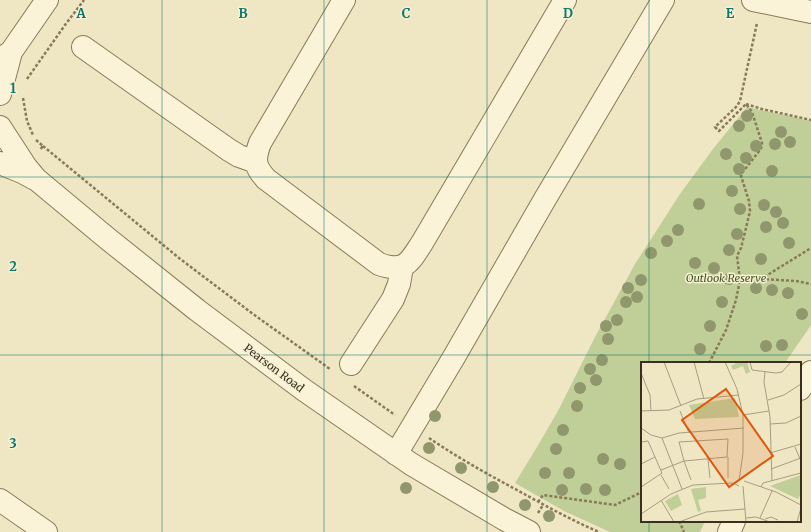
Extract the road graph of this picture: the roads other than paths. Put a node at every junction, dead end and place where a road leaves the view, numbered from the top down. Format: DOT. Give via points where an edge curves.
graph roads {
  1 [pos="48,0"];
  2 [pos="344,0"];
  3 [pos="565,0"];
  4 [pos="663,0"];
  5 [pos="756,1"];
  6 [pos="811,12"];
  7 [pos="83,47"];
  8 [pos="5,56"];
  9 [pos="0,94"];
  10 [pos="0,127"];
  11 [pos="256,162"];
  12 [pos="0,163"];
  13 [pos="31,173"];
  14 [pos="402,266"];
  15 [pos="811,372"];
  16 [pos="350,373"];
  17 [pos="801,388"];
  18 [pos="396,454"];
  19 [pos="0,500"];
  20 [pos="734,522"];
  21 [pos="501,526"];
  22 [pos="46,532"];
  23 [pos="529,532"];
  24 [pos="729,532"];
  1 -- 8 [label="street"];
  2 -- 11 [label="street" via="260,143"];
  3 -- 14 [label="street" via="422,243 409,262"];
  4 -- 18 [label="street"];
  5 -- 6 [label="street"];
  7 -- 11 [label="street" via="228,150"];
  8 -- 9 [label="street"];
  10 -- 13 [label="street, Pearson Road"];
  11 -- 14 [label="street" via="266,179 379,264 394,268"];
  12 -- 13 [label="street, Pearson Road"];
  13 -- 18 [label="street, Pearson Road" via="108,239 203,314 304,390"];
  14 -- 16 [label="street" via="393,299"];
  15 -- 17 [label="street"];
  18 -- 21 [label="street, Pearson Road"];
  19 -- 22 [label="street"];
  20 -- 24 [label="street"];
  21 -- 23 [label="street, Pearson Road"];
}
